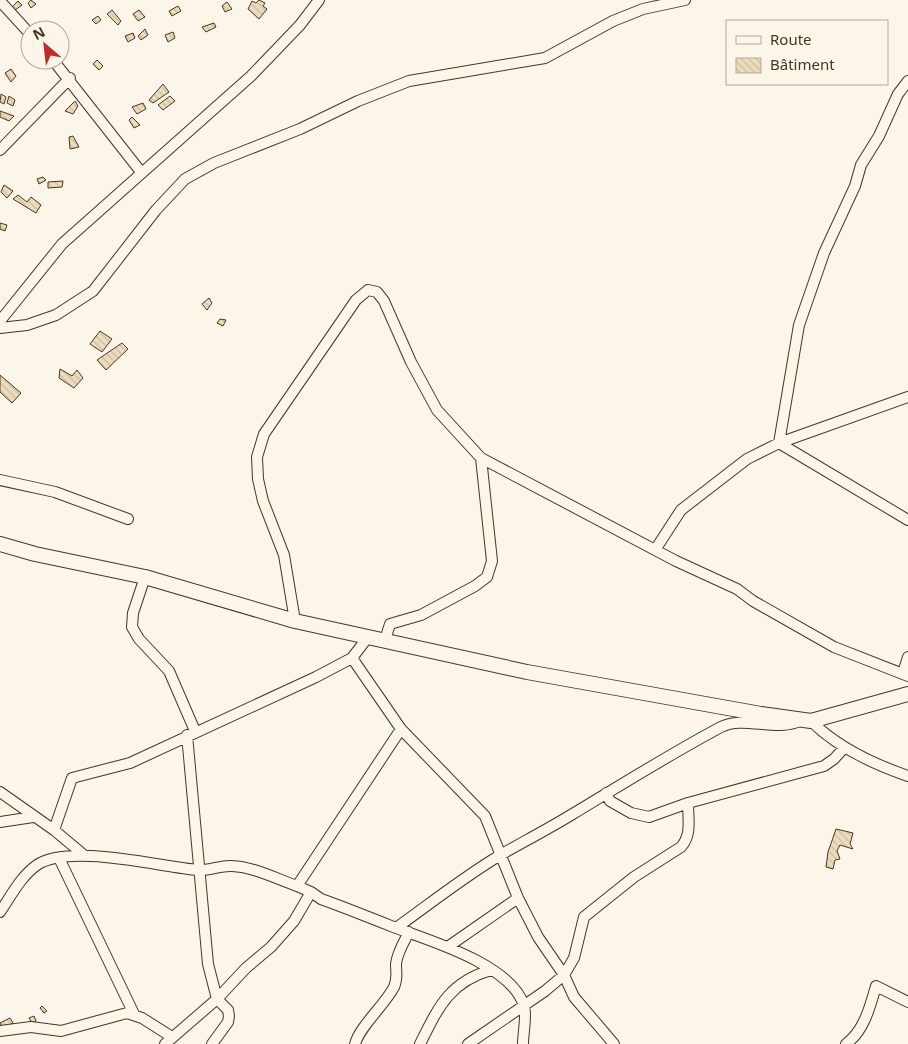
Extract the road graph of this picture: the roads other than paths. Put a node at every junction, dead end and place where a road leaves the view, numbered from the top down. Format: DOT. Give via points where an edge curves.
graph roads {
  1 [pos="319,0"];
  2 [pos="685,0"];
  3 [pos="0,1"];
  4 [pos="20,23"];
  5 [pos="63,70"];
  6 [pos="70,78"];
  7 [pos="908,81"];
  8 [pos="0,150"];
  9 [pos="142,172"];
  10 [pos="0,321"];
  11 [pos="0,328"];
  12 [pos="908,397"];
  13 [pos="779,443"];
  14 [pos="481,458"];
  15 [pos="0,480"];
  16 [pos="128,519"];
  17 [pos="908,520"];
  18 [pos="0,544"];
  19 [pos="655,550"];
  20 [pos="145,577"];
  21 [pos="295,621"];
  22 [pos="368,637"];
  23 [pos="385,640"];
  24 [pos="908,657"];
  25 [pos="352,658"];
  26 [pos="906,675"];
  27 [pos="908,694"];
  28 [pos="807,721"];
  29 [pos="401,729"];
  30 [pos="191,733"];
  31 [pos="844,748"];
  32 [pos="908,776"];
  33 [pos="0,792"];
  34 [pos="606,793"];
  35 [pos="688,803"];
  36 [pos="33,817"];
  37 [pos="0,822"];
  38 [pos="54,830"];
  39 [pos="500,855"];
  40 [pos="85,856"];
  41 [pos="59,858"];
  42 [pos="200,870"];
  43 [pos="297,886"];
  44 [pos="311,892"];
  45 [pos="518,898"];
  46 [pos="0,912"];
  47 [pos="396,928"];
  48 [pos="409,932"];
  49 [pos="449,946"];
  50 [pos="491,970"];
  51 [pos="564,975"];
  52 [pos="217,999"];
  53 [pos="908,1002"];
  54 [pos="524,1006"];
  55 [pos="134,1014"];
  56 [pos="0,1031"];
  57 [pos="169,1040"];
  58 [pos="212,1044"];
  59 [pos="355,1044"];
  60 [pos="420,1044"];
  61 [pos="468,1044"];
  62 [pos="523,1044"];
  63 [pos="614,1044"];
  64 [pos="846,1044"];
  1 -- 9 [label="street" via="295,31 251,76"];
  2 -- 11 [label="street" via="643,9 620,18 545,58 408,80 300,129 214,163 185,180 162,204 93,291 56,315 27,326"];
  3 -- 4 [label="street"];
  5 -- 6 [label="street"];
  6 -- 8 [label="street"];
  6 -- 9 [label="street"];
  7 -- 13 [label="street" via="861,165 855,186 824,252 798,325"];
  9 -- 10 [label="street" via="62,244"];
  12 -- 13 [label="street"];
  13 -- 17 [label="street"];
  13 -- 19 [label="street" via="747,459 681,510"];
  14 -- 19 [label="street"];
  14 -- 21 [label="street" via="437,410 384,301 377,292 368,290 362,294 264,434 257,457 263,501 284,556"];
  14 -- 23 [label="street" via="492,561 487,577 421,615 390,624"];
  15 -- 16 [label="street" via="55,492"];
  18 -- 20 [label="street"];
  19 -- 26 [label="street" via="737,589 834,647"];
  20 -- 21 [label="street"];
  20 -- 30 [label="street" via="132,628 169,671"];
  21 -- 22 [label="street"];
  22 -- 23 [label="street"];
  22 -- 25 [label="street"];
  23 -- 28 [label="street" via="528,672"];
  24 -- 26 [label="street"];
  25 -- 29 [label="street"];
  25 -- 30 [label="street"];
  27 -- 28 [label="street"];
  28 -- 31 [label="street"];
  28 -- 34 [label="street" via="788,726 731,723"];
  29 -- 39 [label="street" via="485,816"];
  29 -- 43 [label="street"];
  30 -- 38 [label="street" via="130,762 72,778"];
  30 -- 42 [label="street"];
  31 -- 32 [label="street"];
  31 -- 35 [label="street" via="824,766"];
  33 -- 36 [label="street"];
  34 -- 35 [label="street" via="610,801 631,813 649,818"];
  34 -- 39 [label="street"];
  35 -- 51 [label="street" via="686,841 584,917 574,958"];
  36 -- 37 [label="street"];
  36 -- 38 [label="street"];
  38 -- 40 [label="street"];
  39 -- 45 [label="street"];
  39 -- 47 [label="street"];
  40 -- 41 [label="street"];
  40 -- 42 [label="street"];
  41 -- 46 [label="street" via="47,860 31,871"];
  41 -- 55 [label="street"];
  42 -- 43 [label="street" via="232,866 246,868"];
  42 -- 52 [label="street" via="208,964"];
  43 -- 44 [label="street"];
  44 -- 47 [label="street"];
  44 -- 52 [label="street" via="294,921"];
  45 -- 49 [label="street"];
  45 -- 51 [label="street" via="538,937"];
  47 -- 48 [label="street"];
  48 -- 49 [label="street"];
  48 -- 59 [label="street" via="396,964 397,978 393,988"];
  49 -- 50 [label="street"];
  50 -- 54 [label="street" via="511,985"];
  50 -- 60 [label="street" via="461,982 442,1003"];
  51 -- 54 [label="street"];
  51 -- 63 [label="street" via="574,997"];
  52 -- 57 [label="street"];
  52 -- 58 [label="street" via="228,1010 229,1016"];
  53 -- 64 [label="street" via="876,986 857,1036"];
  54 -- 61 [label="street"];
  54 -- 62 [label="street"];
  55 -- 56 [label="street" via="108,1017 61,1030 31,1027"];
  55 -- 57 [label="street"];
}
